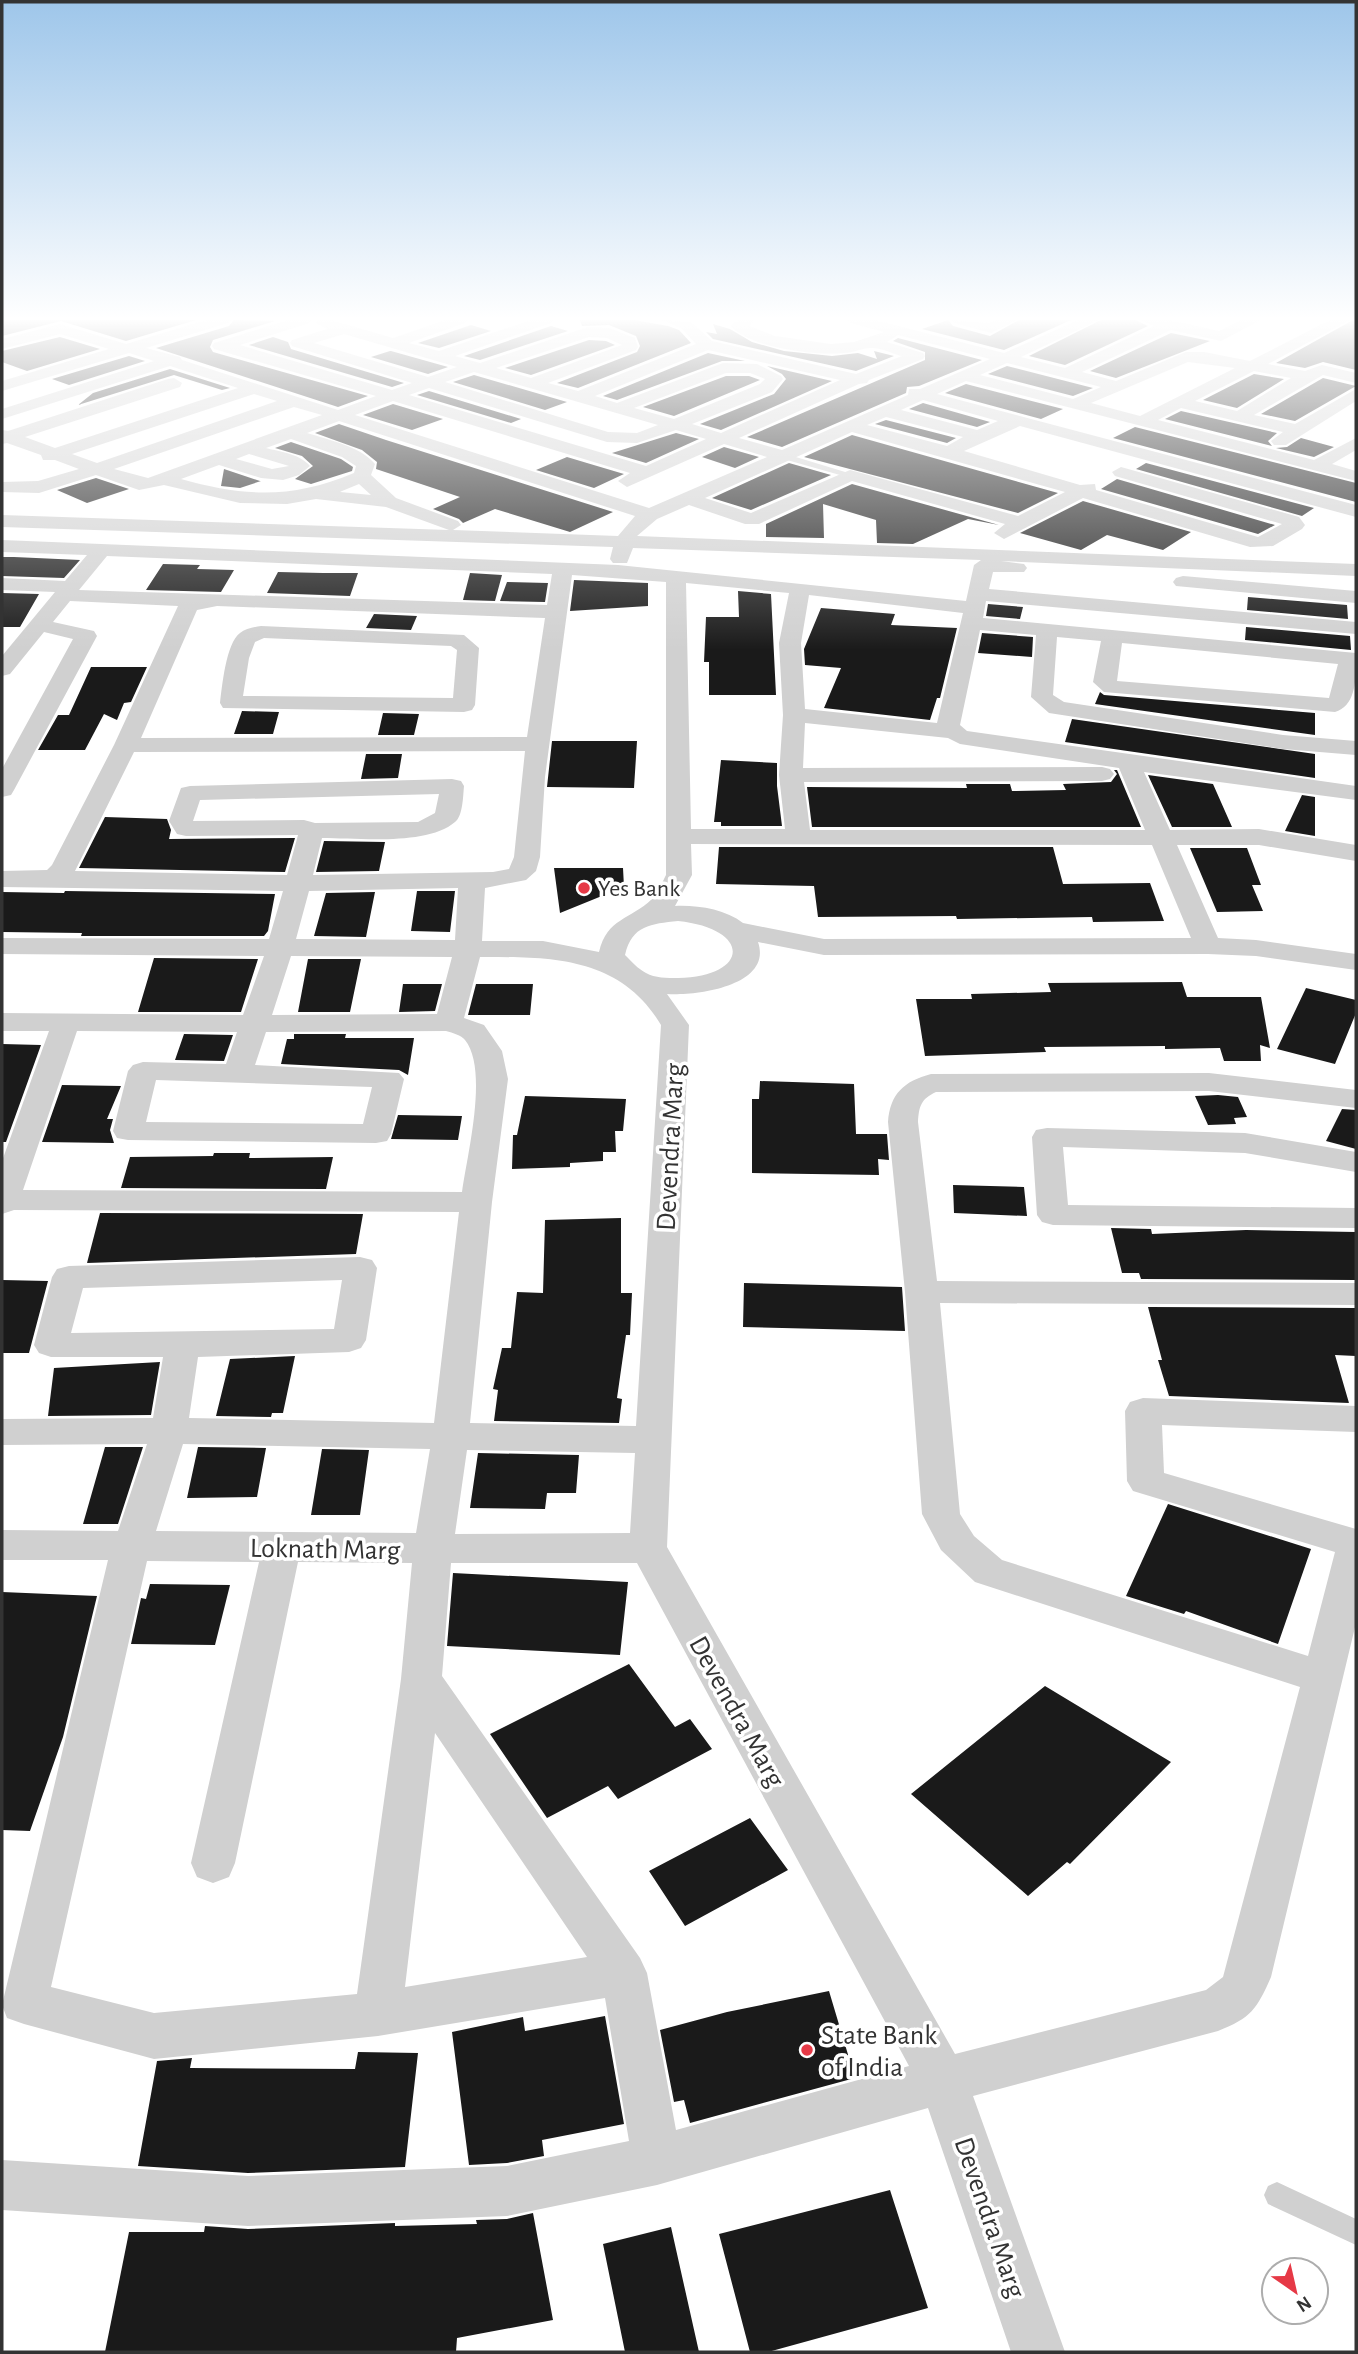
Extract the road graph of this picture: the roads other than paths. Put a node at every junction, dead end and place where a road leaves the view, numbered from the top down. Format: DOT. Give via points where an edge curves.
graph roads {
  1 [pos="27,430"];
  2 [pos="131,430"];
  3 [pos="207,430"];
  4 [pos="300,430"];
  5 [pos="386,430"];
  6 [pos="503,430"];
  7 [pos="584,430"];
  8 [pos="660,430"];
  9 [pos="689,430"];
  10 [pos="744,430"];
  11 [pos="842,430"];
  12 [pos="865,430"];
  13 [pos="956,430"];
  14 [pos="994,430"];
  15 [pos="1050,430"];
  16 [pos="1176,430"];
  17 [pos="1297,430"];
  18 [pos="291,433"];
  19 [pos="1192,434"];
  20 [pos="979,436"];
  21 [pos="4,437"];
  22 [pos="721,440"];
  23 [pos="813,443"];
  24 [pos="1353,448"];
  25 [pos="250,449"];
  26 [pos="838,450"];
  27 [pos="949,452"];
  28 [pos="1262,452"];
  29 [pos="57,455"];
  30 [pos="2,456"];
  31 [pos="783,456"];
  32 [pos="1152,456"];
  33 [pos="220,460"];
  34 [pos="1317,466"];
  35 [pos="93,468"];
  36 [pos="647,472"];
  37 [pos="1121,472"];
  38 [pos="849,475"];
  39 [pos="1356,476"];
  40 [pos="362,477"];
  41 [pos="165,480"];
  42 [pos="2,487"];
  43 [pos="966,488"];
  44 [pos="1356,491"];
  45 [pos="1080,492"];
  46 [pos="310,494"];
  47 [pos="592,496"];
  48 [pos="688,498"];
  49 [pos="389,502"];
  50 [pos="1331,504"];
  51 [pos="1043,510"];
  52 [pos="1356,511"];
  53 [pos="650,515"];
  54 [pos="2,521"];
  55 [pos="1020,522"];
  56 [pos="1295,522"];
  57 [pos="451,525"];
  58 [pos="998,539"];
  59 [pos="623,543"];
  60 [pos="2,546"];
  61 [pos="100,552"];
  62 [pos="378,562"];
  63 [pos="563,569"];
  64 [pos="1356,570"];
  65 [pos="618,571"];
  66 [pos="676,575"];
  67 [pos="2,584"];
  68 [pos="800,587"];
  69 [pos="67,591"];
  70 [pos="1356,597"];
  71 [pos="203,601"];
  72 [pos="361,604"];
  73 [pos="974,608"];
  74 [pos="557,612"];
  75 [pos="39,625"];
  76 [pos="1356,628"];
  77 [pos="1047,630"];
  78 [pos="349,635"];
  79 [pos="1113,636"];
  80 [pos="1353,659"];
  81 [pos="2,669"];
  82 [pos="794,715"];
  83 [pos="953,732"];
  84 [pos="539,744"];
  85 [pos="126,745"];
  86 [pos="1356,748"];
  87 [pos="1130,768"];
  88 [pos="792,775"];
  89 [pos="2,790"];
  90 [pos="1356,793"];
  91 [pos="311,831"];
  92 [pos="678,836"];
  93 [pos="1158,836"];
  94 [pos="798,837"];
  95 [pos="1356,853"];
  96 [pos="679,875"];
  97 [pos="54,878"];
  98 [pos="2,879"];
  99 [pos="472,880"];
  100 [pos="296,883"];
  101 [pos="645,918"];
  102 [pos="727,924"];
  103 [pos="615,936"];
  104 [pos="2,946"];
  105 [pos="1208,946"];
  106 [pos="824,947"];
  107 [pos="280,949"];
  108 [pos="468,949"];
  109 [pos="543,949"];
  110 [pos="1356,962"];
  111 [pos="727,975"];
  112 [pos="631,977"];
  113 [pos="449,1021"];
  114 [pos="2,1022"];
  115 [pos="66,1023"];
  116 [pos="252,1024"];
  117 [pos="675,1025"];
  118 [pos="237,1073"];
  119 [pos="1356,1099"];
  120 [pos="1356,1162"];
  121 [pos="3,1202"];
  122 [pos="476,1202"];
  123 [pos="1356,1218"];
  124 [pos="922,1292"];
  125 [pos="1356,1294"];
  126 [pos="181,1345"];
  127 [pos="1356,1419"];
  128 [pos="169,1431"];
  129 [pos="2,1432"];
  130 [pos="452,1435"];
  131 [pos="653,1440"];
  132 [pos="2,1545"];
  133 [pos="1356,1545"];
  134 [pos="131,1546"];
  135 [pos="282,1546"];
  136 [pos="648,1548"];
  137 [pos="433,1550"];
  138 [pos="1322,1677"];
  139 [pos="421,1679"];
  140 [pos="213,1863"];
  141 [pos="624,1973"];
  142 [pos="378,2014"];
  143 [pos="943,2080"];
  144 [pos="657,2160"];
  145 [pos="2,2185"];
  146 [pos="1277,2195"];
  147 [pos="1356,2232"];
  148 [pos="1038,2352"];
  1 -- 21 [label="street"];
  2 -- 29 [label="street"];
  3 -- 35 [label="street"];
  4 -- 18 [label="street"];
  5 -- 47 [label="street"];
  6 -- 36 [label="street"];
  7 -- 8 [label="street" via="607,437 637,438"];
  9 -- 22 [label="street"];
  10 -- 22 [label="street"];
  11 -- 23 [label="street"];
  12 -- 27 [label="street"];
  13 -- 20 [label="street"];
  14 -- 20 [label="street"];
  15 -- 32 [label="street"];
  16 -- 19 [label="street"];
  17 -- 28 [label="street"];
  18 -- 25 [label="street"];
  18 -- 40 [label="street" via="366,464"];
  19 -- 28 [label="street"];
  19 -- 32 [label="street"];
  20 -- 27 [label="street"];
  21 -- 29 [label="street"];
  22 -- 31 [label="street"];
  22 -- 36 [label="street"];
  23 -- 26 [label="street"];
  23 -- 31 [label="street"];
  24 -- 34 [label="street"];
  25 -- 33 [label="street"];
  25 -- 33 [label="street" via="301,466 272,475"];
  27 -- 45 [label="street"];
  28 -- 34 [label="street"];
  29 -- 30 [label="street"];
  29 -- 35 [label="street"];
  31 -- 38 [label="lane"];
  31 -- 48 [label="street"];
  32 -- 37 [label="street"];
  32 -- 50 [label="street"];
  33 -- 41 [label="street"];
  34 -- 39 [label="street"];
  35 -- 41 [label="street" via="142,485"];
  35 -- 42 [label="street" via="39,487"];
  36 -- 47 [label="street"];
  37 -- 45 [label="street"];
  37 -- 56 [label="street"];
  38 -- 48 [label="street" via="752,520"];
  38 -- 55 [label="street"];
  40 -- 46 [label="street"];
  40 -- 49 [label="street"];
  41 -- 46 [label="street" via="237,499 268,501"];
  43 -- 51 [label="street"];
  44 -- 50 [label="street"];
  45 -- 51 [label="street"];
  45 -- 56 [label="street" via="1260,543"];
  46 -- 49 [label="street"];
  47 -- 53 [label="street"];
  48 -- 53 [label="street"];
  49 -- 57 [label="street"];
  50 -- 52 [label="street"];
  50 -- 56 [label="street"];
  51 -- 55 [label="street"];
  53 -- 59 [label="street" via="637,523"];
  54 -- 59 [label="street"];
  55 -- 58 [label="street"];
  59 -- 64 [label="street"];
  59 -- 65 [label="street"];
  60 -- 61 [label="street"];
  61 -- 62 [label="street"];
  61 -- 69 [label="street"];
  62 -- 63 [label="street"];
  62 -- 72 [label="street"];
  63 -- 65 [label="street"];
  63 -- 74 [label="street"];
  65 -- 66 [label="street"];
  66 -- 68 [label="street"];
  66 -- 92 [label="street"];
  67 -- 69 [label="street"];
  68 -- 73 [label="street"];
  68 -- 82 [label="street" via="790,643"];
  69 -- 71 [label="street"];
  69 -- 75 [label="street"];
  70 -- 73 [label="street" via="984,565"];
  71 -- 72 [label="street"];
  71 -- 85 [label="street" via="186,609"];
  72 -- 74 [label="street"];
  72 -- 78 [label="street"];
  73 -- 76 [label="street"];
  73 -- 77 [label="street"];
  73 -- 83 [label="street" via="948,727"];
  74 -- 84 [label="street"];
  75 -- 81 [label="street"];
  75 -- 89 [label="street" via="86,636"];
  77 -- 79 [label="street"];
  77 -- 86 [label="street" via="1042,697 1057,708 1283,742"];
  78 -- 78 [label="street" via="254,633 246,638 238,657 231,703 464,705 465,644"];
  79 -- 80 [label="street"];
  79 -- 80 [label="street" via="1104,682 1112,687 1335,705"];
  82 -- 83 [label="street"];
  82 -- 88 [label="street"];
  83 -- 87 [label="street" via="960,737"];
  84 -- 85 [label="street"];
  84 -- 99 [label="street" via="523,871 506,879"];
  85 -- 97 [label="street" via="63,869"];
  87 -- 88 [label="street"];
  87 -- 90 [label="street"];
  87 -- 93 [label="street"];
  88 -- 94 [label="street"];
  91 -- 91 [label="street" via="192,831 181,821 190,793 452,786 447,817 422,829"];
  91 -- 100 [label="street"];
  92 -- 94 [label="street"];
  92 -- 96 [label="street"];
  93 -- 94 [label="street"];
  93 -- 95 [label="street" via="1259,837"];
  93 -- 105 [label="street"];
  96 -- 101 [label="street" via="664,902"];
  96 -- 102 [label="street" via="694,897"];
  97 -- 98 [label="street"];
  97 -- 100 [label="street"];
  99 -- 100 [label="street"];
  99 -- 108 [label="street"];
  100 -- 107 [label="street"];
  101 -- 102 [label="street" via="681,913"];
  101 -- 103 [label="street"];
  102 -- 106 [label="street"];
  102 -- 111 [label="street" via="745,940 747,950 744,961"];
  103 -- 109 [label="street"];
  103 -- 112 [label="street" via="611,957"];
  104 -- 107 [label="street"];
  105 -- 106 [label="street"];
  105 -- 110 [label="street"];
  106 -- 111 [label="street"];
  107 -- 108 [label="street"];
  107 -- 116 [label="street"];
  108 -- 109 [label="street"];
  108 -- 113 [label="street"];
  109 -- 112 [label="street" via="592,958"];
  111 -- 112 [label="street" via="696,986 673,987"];
  111 -- 117 [label="street"];
  112 -- 117 [label="street" via="665,1007"];
  113 -- 116 [label="street"];
  113 -- 122 [label="street" via="474,1031 487,1051 493,1079"];
  114 -- 115 [label="street"];
  115 -- 116 [label="street"];
  115 -- 121 [label="street"];
  116 -- 118 [label="street"];
  117 -- 131 [label="street, Devendra Marg"];
  118 -- 118 [label="street" via="143,1071 128,1131 376,1134 389,1079"];
  119 -- 124 [label="street" via="1209,1082 931,1083 913,1090 904,1103 903,1122"];
  120 -- 123 [label="street" via="1245,1143 1047,1137 1053,1215"];
  121 -- 122 [label="street"];
  122 -- 130 [label="street"];
  124 -- 125 [label="street"];
  124 -- 138 [label="street" via="941,1514 963,1552 989,1572"];
  126 -- 126 [label="street" via="51,1345 69,1277 360,1268 349,1340"];
  126 -- 128 [label="street"];
  127 -- 133 [label="street" via="1143,1411 1146,1480"];
  128 -- 129 [label="street"];
  128 -- 130 [label="street"];
  128 -- 134 [label="street"];
  130 -- 131 [label="street"];
  130 -- 137 [label="street"];
  131 -- 136 [label="street, Devendra Marg"];
  132 -- 134 [label="street, Loknath Marg"];
  133 -- 138 [label="street"];
  134 -- 135 [label="street, Loknath Marg"];
  134 -- 142 [label="street" via="24,2002 154,2036"];
  135 -- 137 [label="street, Loknath Marg"];
  135 -- 140 [label="street"];
  136 -- 137 [label="street, Loknath Marg"];
  136 -- 143 [label="street, Devendra Marg"];
  137 -- 139 [label="street"];
  138 -- 143 [label="street" via="1292,1811 1240,1993 1218,2009"];
  139 -- 141 [label="street"];
  139 -- 142 [label="street"];
  141 -- 142 [label="street"];
  141 -- 144 [label="street"];
  143 -- 144 [label="street"];
  143 -- 148 [label="street, Devendra Marg"];
  144 -- 145 [label="street" via="507,2191 248,2201"];
  146 -- 147 [label="lane"];
}
